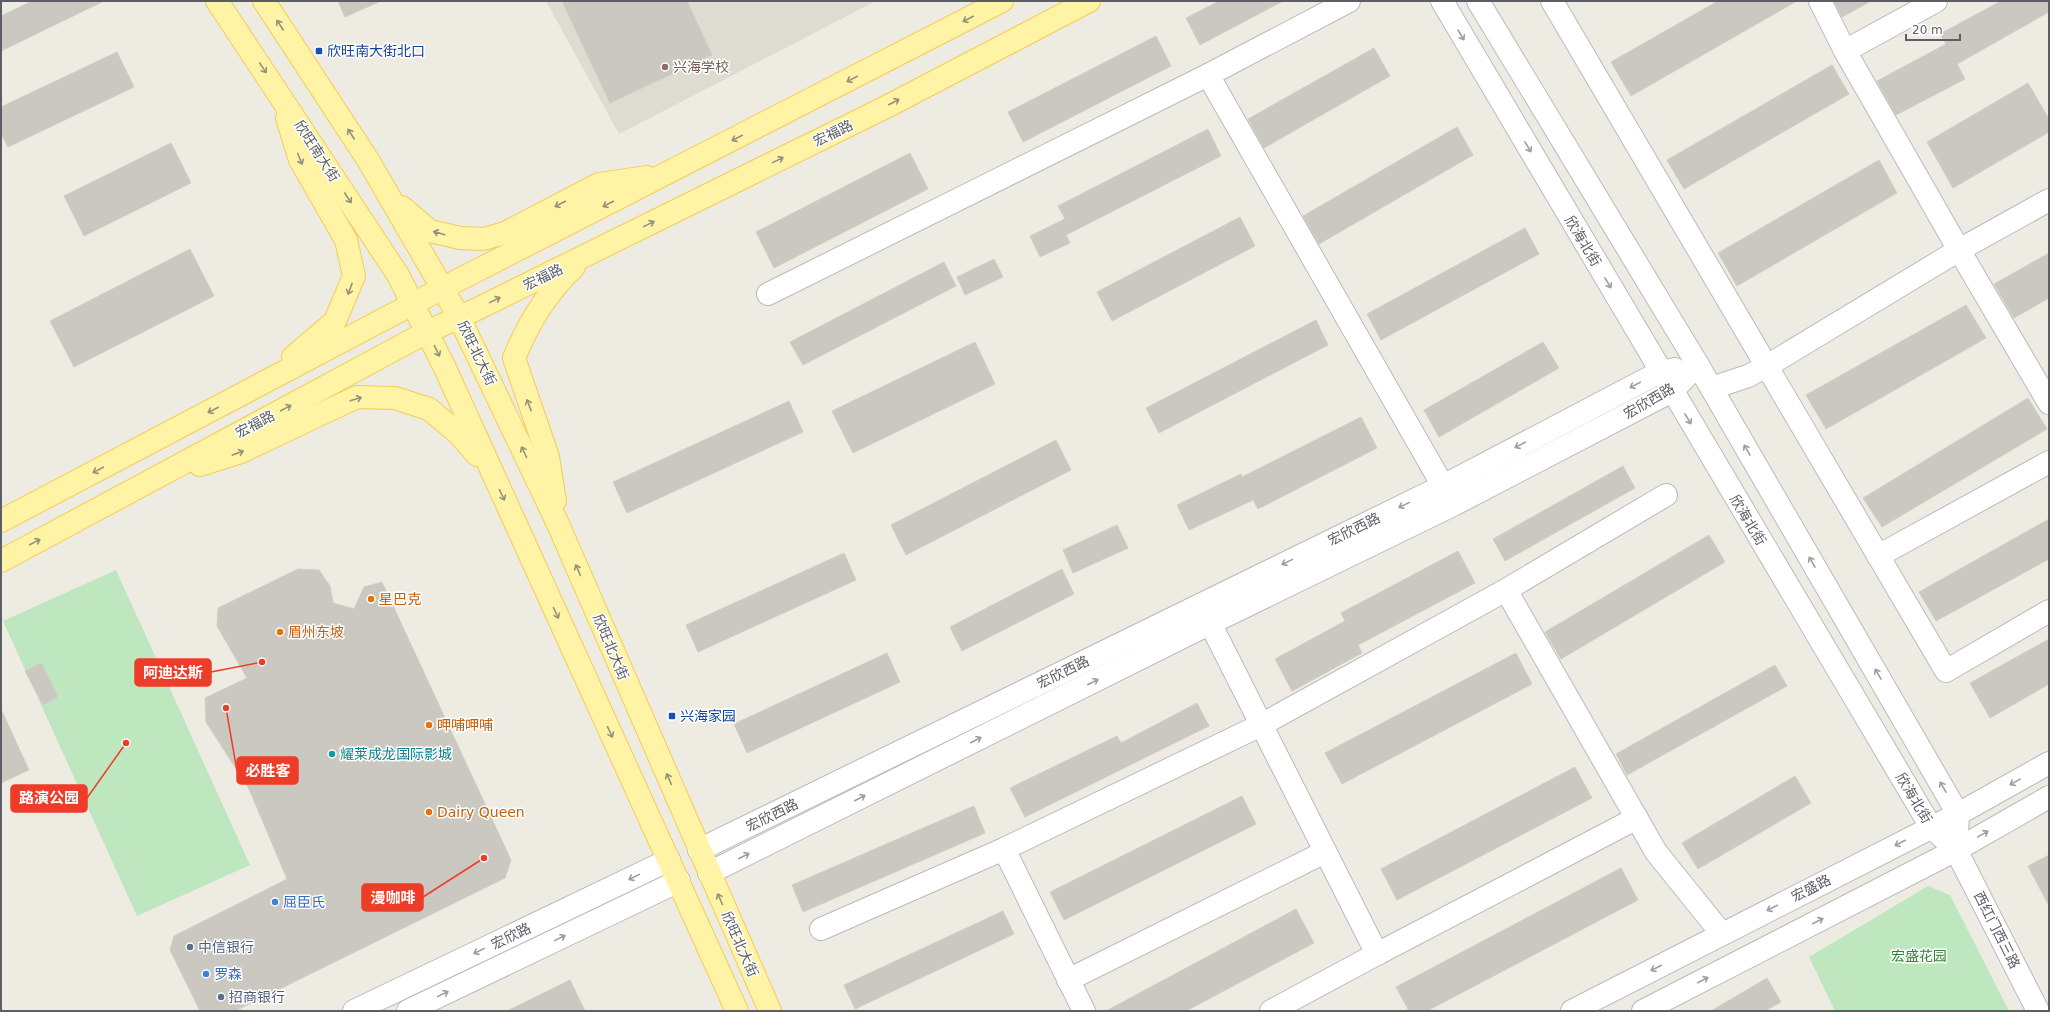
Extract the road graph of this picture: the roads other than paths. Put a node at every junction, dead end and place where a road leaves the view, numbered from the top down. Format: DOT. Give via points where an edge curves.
graph roads {
  1 [pos="218,1"];
  2 [pos="264,1"];
  3 [pos="1002,1"];
  4 [pos="1089,1"];
  5 [pos="1349,1"];
  6 [pos="1442,1"];
  7 [pos="1478,1"];
  8 [pos="1487,1"];
  9 [pos="1552,1"];
  10 [pos="1820,1"];
  11 [pos="1936,1"];
  12 [pos="1504,43"];
  13 [pos="1844,51"];
  14 [pos="1208,75"];
  15 [pos="280,95"];
  16 [pos="368,160"];
  17 [pos="664,175"];
  18 [pos="2049,200"];
  19 [pos="1960,250"];
  20 [pos="585,255"];
  21 [pos="443,288"];
  22 [pos="768,294"];
  23 [pos="413,304"];
  24 [pos="460,317"];
  25 [pos="427,332"];
  26 [pos="1698,365"];
  27 [pos="1767,366"];
  28 [pos="1660,372"];
  29 [pos="1712,388"];
  30 [pos="1672,391"];
  31 [pos="247,392"];
  32 [pos="2049,403"];
  33 [pos="2049,462"];
  34 [pos="491,470"];
  35 [pos="147,482"];
  36 [pos="1443,486"];
  37 [pos="1666,494"];
  38 [pos="1,521"];
  39 [pos="558,524"];
  40 [pos="1878,556"];
  41 [pos="1,561"];
  42 [pos="1506,590"];
  43 [pos="2049,611"];
  44 [pos="1205,614"];
  45 [pos="1261,725"];
  46 [pos="2049,763"];
  47 [pos="2049,797"];
  48 [pos="1958,814"];
  49 [pos="1637,818"];
  50 [pos="1931,827"];
  51 [pos="1004,849"];
  52 [pos="699,850"];
  53 [pos="1956,850"];
  54 [pos="1325,852"];
  55 [pos="669,860"];
  56 [pos="709,873"];
  57 [pos="679,881"];
  58 [pos="821,928"];
  59 [pos="1722,934"];
  60 [pos="1377,954"];
  61 [pos="1068,980"];
  62 [pos="354,1011"];
  63 [pos="408,1011"];
  64 [pos="737,1011"];
  65 [pos="770,1011"];
  66 [pos="1084,1011"];
  67 [pos="1271,1011"];
  68 [pos="1572,1011"];
  69 [pos="1643,1011"];
  70 [pos="2038,1011"];
  1 -- 15 [label="main road, 欣旺南大街, one-way"];
  16 -- 2 [label="main road, one-way"];
  3 -- 17 [label="main road, one-way"];
  20 -- 4 [label="main road, 宏福路, one-way" via="888,106"];
  5 -- 14 [label="street"];
  6 -- 28 [label="street, 欣海北街, one-way"];
  7 -- 12 [label="street"];
  8 -- 12 [label="street"];
  9 -- 27 [label="street"];
  10 -- 13 [label="street"];
  11 -- 13 [label="street"];
  12 -- 26 [label="street"];
  13 -- 19 [label="street"];
  14 -- 22 [label="street"];
  14 -- 36 [label="street"];
  15 -- 23 [label="main road, 欣旺南大街, one-way" via="398,275"];
  15 -- 31 [label="main road, one-way" via="300,160 346,240 354,276 336,321"];
  17 -- 16 [label="main road, one-way" via="599,184 505,233 482,239 460,238 430,231 402,207"];
  16 -- 21 [label="main road"];
  17 -- 21 [label="main road, one-way"];
  18 -- 19 [label="street"];
  19 -- 27 [label="street"];
  19 -- 32 [label="street"];
  24 -- 20 [label="main road, 宏福路, one-way"];
  39 -- 20 [label="main road, one-way" via="548,457 514,358 522,338 541,306 561,279"];
  21 -- 23 [label="main road"];
  21 -- 24 [label="main road, 欣旺北大街"];
  23 -- 25 [label="main road"];
  23 -- 31 [label="main road"];
  24 -- 25 [label="main road, 宏福路"];
  39 -- 24 [label="main road, 欣旺北大街, one-way"];
  25 -- 34 [label="main road, one-way"];
  35 -- 25 [label="main road, 宏福路, one-way"];
  26 -- 28 [label="street, 宏欣西路"];
  26 -- 29 [label="street"];
  26 -- 30 [label="street, 宏欣西路"];
  27 -- 29 [label="street" via="1748,376"];
  27 -- 40 [label="street"];
  28 -- 30 [label="street, 欣海北街"];
  28 -- 36 [label="street, 宏欣西路, one-way"];
  48 -- 29 [label="street, one-way"];
  30 -- 44 [label="street, 宏欣西路" via="1453,505"];
  30 -- 50 [label="street, 欣海北街, one-way"];
  31 -- 38 [label="main road, one-way"];
  33 -- 40 [label="street"];
  35 -- 34 [label="main road, one-way" via="241,452 358,397 395,398 428,409 459,434"];
  34 -- 55 [label="main road, one-way"];
  41 -- 35 [label="main road, 宏福路, one-way"];
  36 -- 44 [label="street, 宏欣西路, one-way"];
  37 -- 42 [label="street"];
  52 -- 39 [label="main road, 欣旺北大街, one-way"];
  40 -- 43 [label="street" via="1946,671"];
  42 -- 45 [label="street"];
  42 -- 49 [label="street"];
  44 -- 45 [label="street"];
  44 -- 52 [label="street, 宏欣西路"];
  56 -- 44 [label="street, 宏欣西路, one-way"];
  45 -- 51 [label="street"];
  45 -- 54 [label="street"];
  46 -- 48 [label="street, 宏盛路, one-way"];
  53 -- 47 [label="street, one-way"];
  48 -- 50 [label="street, 宏盛路"];
  48 -- 53 [label="street"];
  49 -- 59 [label="street" via="1656,852"];
  49 -- 60 [label="street"];
  50 -- 53 [label="street, 欣海北街"];
  50 -- 59 [label="street, 宏盛路, one-way"];
  51 -- 58 [label="street"];
  51 -- 61 [label="street"];
  52 -- 56 [label="main road, 欣旺北大街"];
  69 -- 53 [label="street, one-way"];
  53 -- 70 [label="street, 西红门西三路"];
  54 -- 60 [label="street"];
  54 -- 61 [label="street"];
  55 -- 57 [label="main road"];
  55 -- 62 [label="street, 宏欣路, one-way"];
  65 -- 56 [label="main road, 欣旺北大街, one-way"];
  63 -- 57 [label="street, 宏欣路, one-way"];
  57 -- 64 [label="main road"];
  59 -- 68 [label="street, 宏盛路, one-way"];
  60 -- 67 [label="street"];
  61 -- 66 [label="street"];
}
